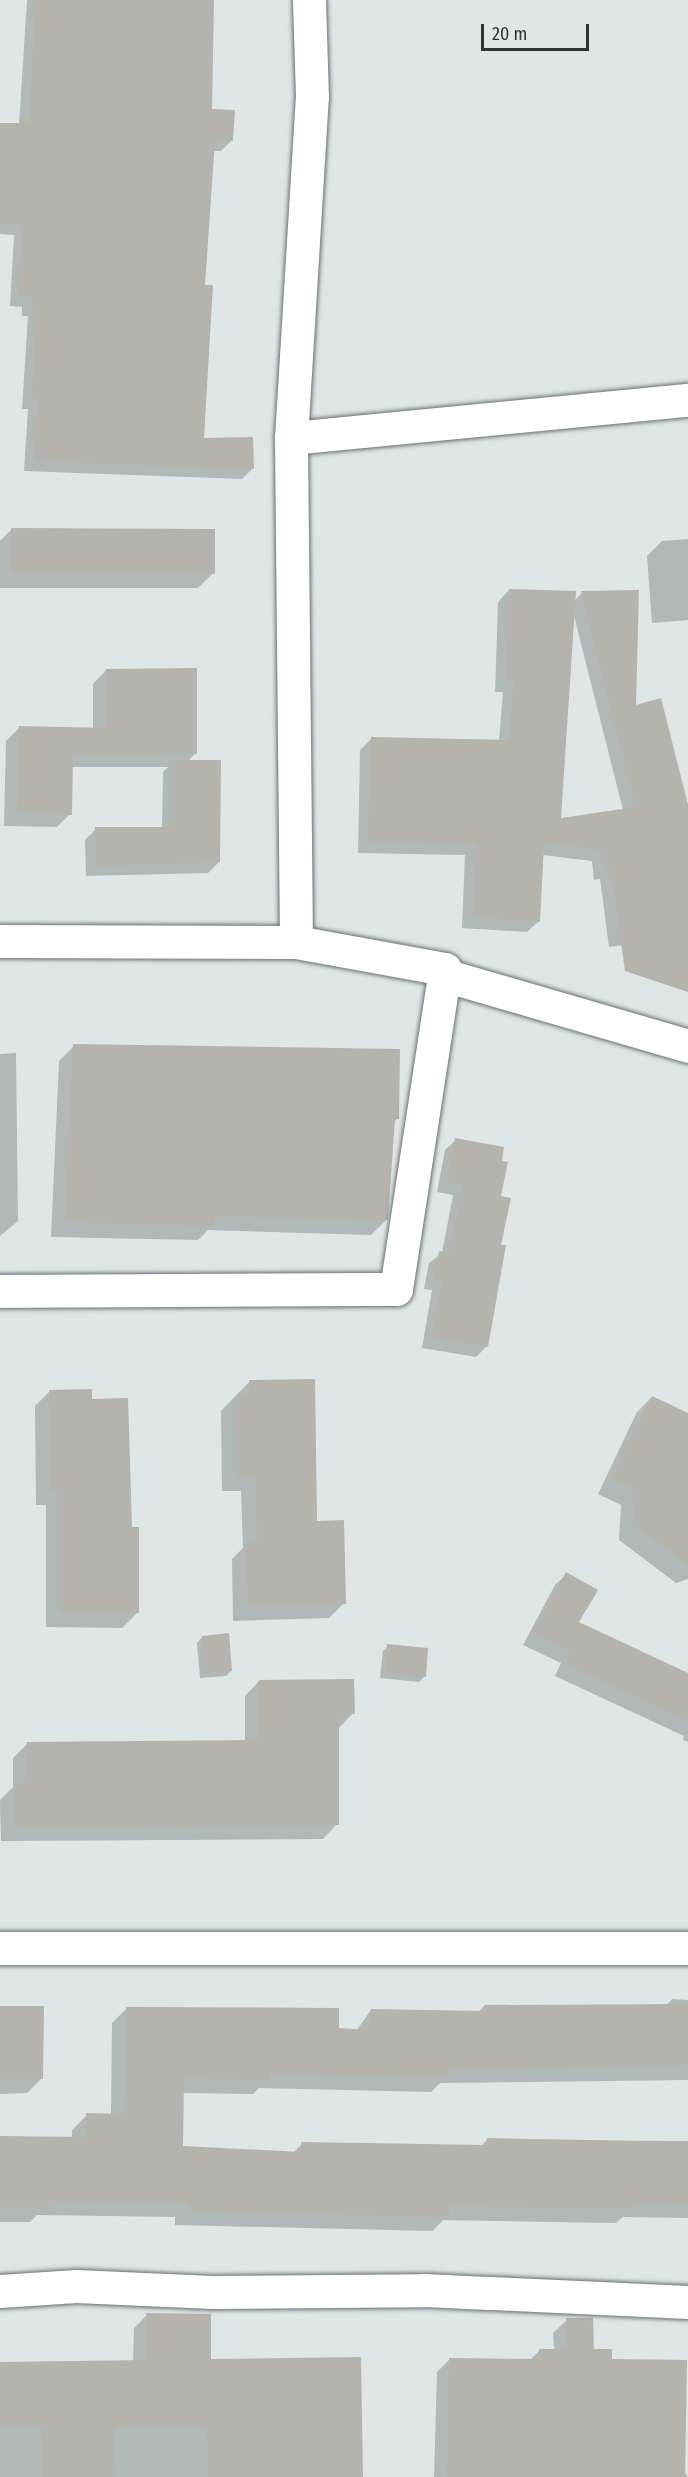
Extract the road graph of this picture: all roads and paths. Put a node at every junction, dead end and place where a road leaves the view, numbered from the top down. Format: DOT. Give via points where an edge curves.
graph roads {
  1 [pos="309,0"];
  2 [pos="688,400"];
  3 [pos="291,438"];
  4 [pos="0,941"];
  5 [pos="296,942"];
  6 [pos="444,975"];
  7 [pos="688,1046"];
  8 [pos="0,1291"];
  9 [pos="688,1947"];
  10 [pos="0,1948"];
  11 [pos="0,2291"];
  12 [pos="688,2302"];
  1 -- 3 [label="street" via="312,98"];
  2 -- 3 [label="street"];
  3 -- 5 [label="street"];
  4 -- 5 [label="street"];
  5 -- 6 [label="street" via="445,969"];
  6 -- 7 [label="street"];
  6 -- 8 [label="street" via="396,1289"];
  9 -- 10 [label="street"];
  11 -- 12 [label="street" via="76,2286 212,2292 424,2290"];
}
